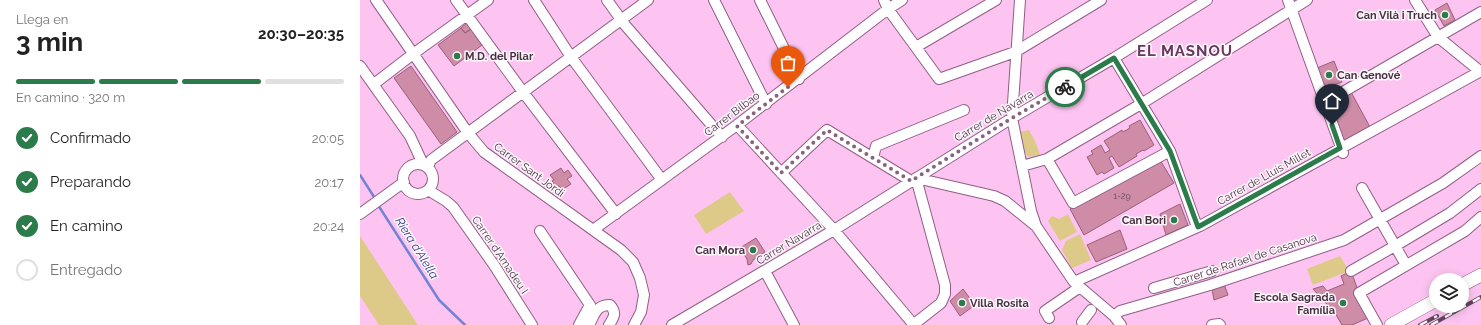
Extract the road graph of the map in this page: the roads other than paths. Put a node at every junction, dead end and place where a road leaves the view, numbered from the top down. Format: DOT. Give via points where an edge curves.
graph roads {
  1 [pos="376,0"];
  2 [pos="456,0"];
  3 [pos="488,0"];
  4 [pos="534,0"];
  5 [pos="607,0"];
  6 [pos="648,0"];
  7 [pos="714,0"];
  8 [pos="760,0"];
  9 [pos="902,0"];
  10 [pos="996,0"];
  11 [pos="1020,0"];
  12 [pos="1101,0"];
  13 [pos="1207,0"];
  14 [pos="1307,0"];
  15 [pos="1415,0"];
  16 [pos="886,4"];
  17 [pos="1290,5"];
  18 [pos="1481,12"];
  19 [pos="467,15"];
  20 [pos="621,20"];
  21 [pos="1441,39"];
  22 [pos="916,47"];
  23 [pos="1015,52"];
  24 [pos="413,54"];
  25 [pos="571,57"];
  26 [pos="1114,58"];
  27 [pos="360,66"];
  28 [pos="1481,71"];
  29 [pos="799,79"];
  30 [pos="374,84"];
  31 [pos="523,92"];
  32 [pos="1324,103"];
  33 [pos="766,104"];
  34 [pos="1141,104"];
  35 [pos="964,110"];
  36 [pos="1012,118"];
  37 [pos="737,126"];
  38 [pos="468,132"];
  39 [pos="410,136"];
  40 [pos="722,137"];
  41 [pos="1342,150"];
  42 [pos="1170,151"];
  43 [pos="1481,156"];
  44 [pos="873,158"];
  45 [pos="1048,159"];
  46 [pos="412,165"];
  47 [pos="425,166"];
  48 [pos="1022,166"];
  49 [pos="781,173"];
  50 [pos="433,178"];
  51 [pos="913,179"];
  52 [pos="662,180"];
  53 [pos="403,187"];
  54 [pos="1362,188"];
  55 [pos="1481,189"];
  56 [pos="428,190"];
  57 [pos="446,201"];
  58 [pos="360,214"];
  59 [pos="616,214"];
  60 [pos="1481,217"];
  61 [pos="1379,219"];
  62 [pos="1036,226"];
  63 [pos="1198,227"];
  64 [pos="593,230"];
  65 [pos="834,230"];
  66 [pos="540,231"];
  67 [pos="1395,246"];
  68 [pos="1406,265"];
  69 [pos="765,271"];
  70 [pos="1351,271"];
  71 [pos="1212,272"];
  72 [pos="1481,275"];
  73 [pos="1469,281"];
  74 [pos="1077,285"];
  75 [pos="1154,288"];
  76 [pos="1429,304"];
  77 [pos="1091,310"];
  78 [pos="1114,316"];
  79 [pos="1049,318"];
  80 [pos="1082,322"];
  81 [pos="532,325"];
  82 [pos="579,325"];
  83 [pos="589,325"];
  84 [pos="609,325"];
  85 [pos="634,325"];
  86 [pos="672,325"];
  87 [pos="794,325"];
  88 [pos="914,325"];
  89 [pos="1121,325"];
  90 [pos="1377,325"];
  91 [pos="1391,325"];
  1 -- 24 [label="street, Carrer Sant Jordi"];
  2 -- 19 [label="street"];
  3 -- 19 [label="street"];
  4 -- 25 [label="street"];
  5 -- 20 [label="street"];
  6 -- 20 [label="street"];
  7 -- 33 [label="street"];
  8 -- 29 [label="street"];
  9 -- 16 [label="street, Carrer Bilbao"];
  10 -- 22 [label="street"];
  11 -- 23 [label="street"];
  12 -- 23 [label="street"];
  13 -- 26 [label="street, Carrer de Navarra"];
  14 -- 17 [label="street"];
  15 -- 21 [label="street"];
  16 -- 22 [label="street"];
  16 -- 29 [label="street, Carrer Bilbao"];
  17 -- 32 [label="street"];
  17 -- 34 [label="street"];
  18 -- 21 [label="street"];
  19 -- 24 [label="street"];
  19 -- 31 [label="street"];
  20 -- 25 [label="street"];
  20 -- 40 [label="street"];
  21 -- 28 [label="street"];
  21 -- 32 [label="street"];
  22 -- 23 [label="street" via="939,79"];
  23 -- 36 [label="street"];
  24 -- 30 [label="street"];
  24 -- 38 [label="street, Carrer Sant Jordi"];
  25 -- 31 [label="street"];
  25 -- 52 [label="street"];
  26 -- 34 [label="street"];
  26 -- 36 [label="street, Carrer de Navarra"];
  27 -- 30 [label="street"];
  28 -- 41 [label="street, Carrer de Lluís Millet"];
  29 -- 33 [label="street, Carrer Bilbao"];
  30 -- 39 [label="street"];
  31 -- 38 [label="street"];
  31 -- 59 [label="street"];
  32 -- 41 [label="street"];
  33 -- 37 [label="street, Carrer Bilbao"];
  34 -- 42 [label="street"];
  34 -- 45 [label="street"];
  35 -- 44 [label="street" via="876,146"];
  36 -- 48 [label="street"];
  36 -- 51 [label="street, Carrer de Navarra"];
  37 -- 40 [label="street, Carrer Bilbao"];
  37 -- 49 [label="street"];
  38 -- 47 [label="street"];
  38 -- 64 [label="street, Carrer Sant Jordi" via="484,152"];
  39 -- 46 [label="street"];
  39 -- 47 [label="street"];
  40 -- 52 [label="street, Carrer Bilbao"];
  41 -- 63 [label="street, Carrer de Lluís Millet"];
  42 -- 45 [label="street" via="1073,203"];
  42 -- 63 [label="street"];
  43 -- 61 [label="street, Carrer de Rafael de Casanova" via="1443,183"];
  44 -- 49 [label="street" via="827,130"];
  44 -- 51 [label="street"];
  45 -- 48 [label="street"];
  46 -- 47 [label="street"];
  46 -- 53 [label="street" via="405,172"];
  47 -- 50 [label="street"];
  48 -- 62 [label="street"];
  49 -- 65 [label="street"];
  50 -- 56 [label="street"];
  50 -- 57 [label="street"];
  51 -- 62 [label="street" via="994,196 1005,201"];
  51 -- 65 [label="street, Carrer Navarra"];
  51 -- 88 [label="street" via="945,285 941,303"];
  52 -- 59 [label="street, Carrer Bilbao"];
  53 -- 56 [label="street" via="418,194"];
  53 -- 58 [label="street"];
  54 -- 61 [label="street"];
  55 -- 67 [label="street" via="1450,213"];
  56 -- 57 [label="street"];
  57 -- 81 [label="street, Carrer d'Amadeu I" via="494,265"];
  59 -- 64 [label="street, Carrer Bilbao"];
  60 -- 68 [label="street" via="1465,231"];
  61 -- 67 [label="street"];
  61 -- 78 [label="street, Carrer de Rafael de Casanova" via="1344,240 1210,285 1120,311"];
  62 -- 74 [label="street"];
  63 -- 74 [label="street, Carrer de Lluís Millet"];
  64 -- 85 [label="street, Carrer Sant Jordi" via="633,262 640,278 644,295 641,312"];
  65 -- 69 [label="street, Carrer Navarra"];
  65 -- 88 [label="street"];
  66 -- 82 [label="street" via="590,305"];
  67 -- 68 [label="street"];
  67 -- 70 [label="street"];
  68 -- 90 [label="street" via="1359,293"];
  69 -- 86 [label="street, Carrer Navarra"];
  69 -- 87 [label="street"];
  71 -- 75 [label="street"];
  72 -- 73 [label="main road"];
  74 -- 78 [label="street"];
  74 -- 79 [label="street, Carrer de Lluís Millet" via="1045,311"];
  76 -- 91 [label="main road"];
  77 -- 80 [label="street"];
  78 -- 89 [label="street"];
  83 -- 84 [label="street" via="603,305 614,310 615,316"];
}
